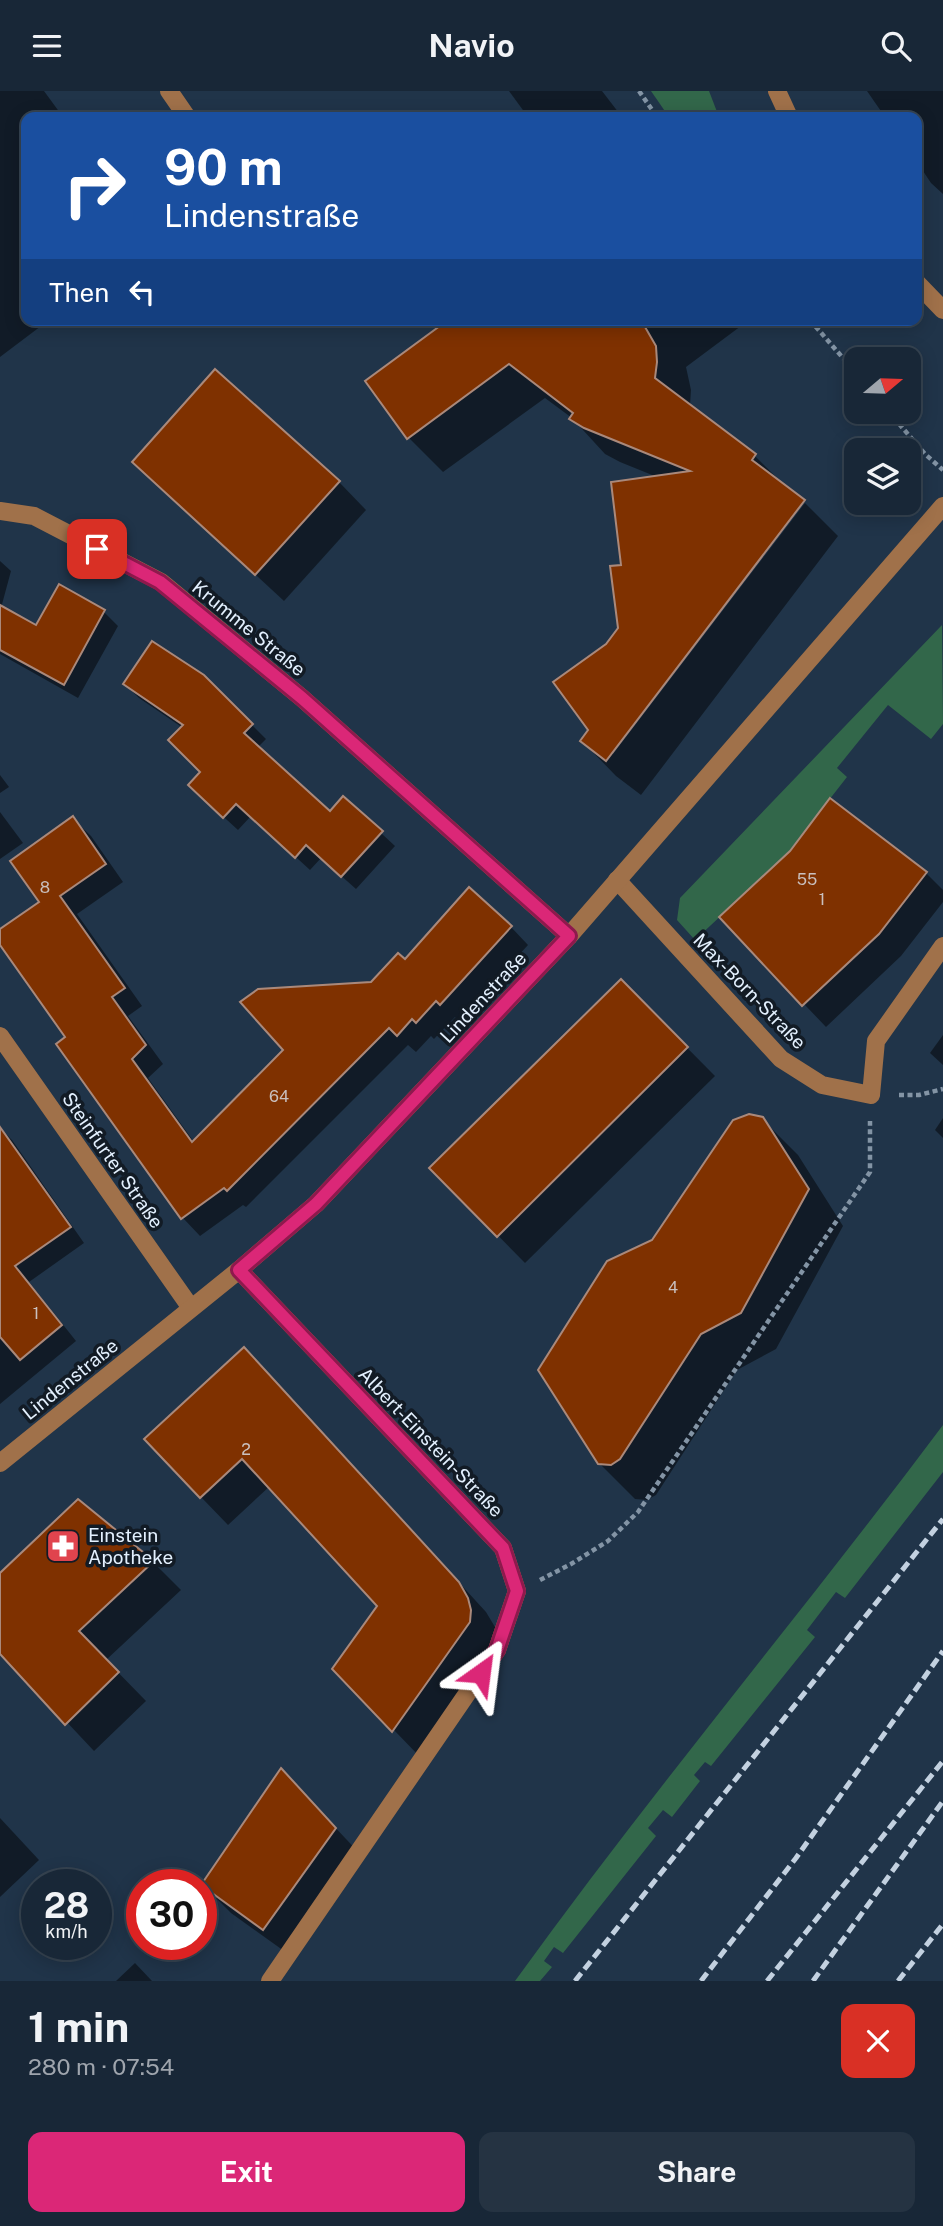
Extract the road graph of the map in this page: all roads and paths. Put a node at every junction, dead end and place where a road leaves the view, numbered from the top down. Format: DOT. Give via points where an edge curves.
graph roads {
  1 [pos="169,91"];
  2 [pos="639,91"];
  3 [pos="776,91"];
  4 [pos="184,112"];
  5 [pos="654,112"];
  6 [pos="786,112"];
  7 [pos="922,288"];
  8 [pos="943,310"];
  9 [pos="815,326"];
  10 [pos="844,359"];
  11 [pos="899,424"];
  12 [pos="943,470"];
  13 [pos="943,506"];
  14 [pos="0,511"];
  15 [pos="617,880"];
  16 [pos="569,936"];
  17 [pos="943,946"];
  18 [pos="0,1036"];
  19 [pos="943,1089"];
  20 [pos="870,1095"];
  21 [pos="239,1270"];
  22 [pos="191,1308"];
  23 [pos="0,1463"];
  24 [pos="517,1591"];
  25 [pos="270,1981"];
  1 -- 4 [label="street"];
  2 -- 5 [label="path"];
  3 -- 6 [label="street"];
  7 -- 8 [label="street"];
  9 -- 10 [label="path"];
  11 -- 12 [label="path"];
  13 -- 15 [label="street, Lindenstraße"];
  14 -- 16 [label="street, Krumme Straße" via="34,516 160,582 302,698"];
  15 -- 16 [label="street, Lindenstraße"];
  15 -- 20 [label="street, Max-Born-Straße" via="781,1059 822,1085"];
  16 -- 21 [label="street, Lindenstraße" via="316,1204"];
  17 -- 20 [label="street" via="876,1041"];
  18 -- 22 [label="street, Steinfurter Straße"];
  19 -- 20 [label="path" via="919,1095"];
  20 -- 24 [label="path" via="870,1172 638,1512 608,1541"];
  21 -- 22 [label="street, Lindenstraße"];
  21 -- 24 [label="street, Albert-Einstein-Straße" via="503,1548"];
  22 -- 23 [label="street, Lindenstraße"];
  24 -- 25 [label="street" via="497,1650"];
}
